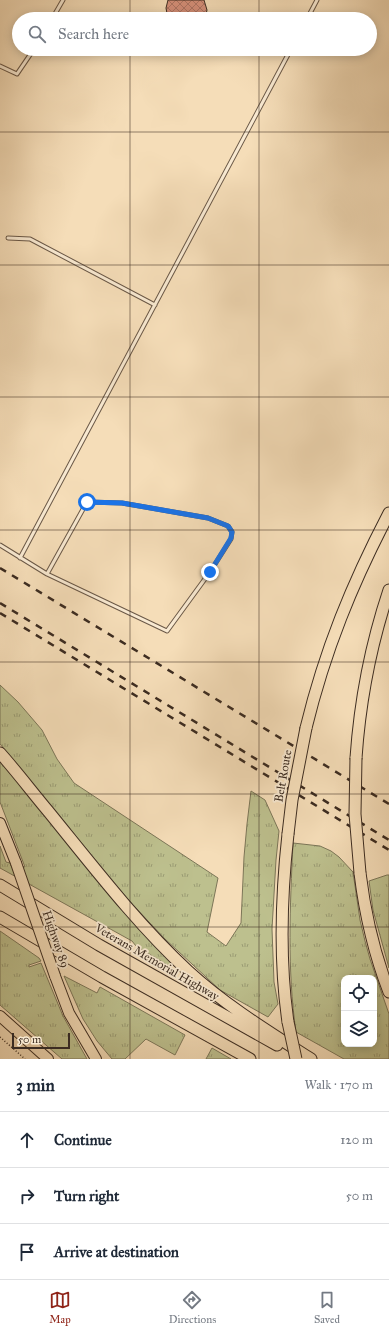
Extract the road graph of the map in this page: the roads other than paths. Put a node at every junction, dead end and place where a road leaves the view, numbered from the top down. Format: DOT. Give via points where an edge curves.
graph roads {
  1 [pos="63,0"];
  2 [pos="317,0"];
  3 [pos="56,12"];
  4 [pos="311,12"];
  5 [pos="29,56"];
  6 [pos="287,56"];
  7 [pos="0,66"];
  8 [pos="8,238"];
  9 [pos="155,305"];
  10 [pos="389,513"];
  11 [pos="0,545"];
  12 [pos="20,558"];
  13 [pos="47,574"];
  14 [pos="389,590"];
  15 [pos="0,753"];
  16 [pos="0,823"];
  17 [pos="0,885"];
  18 [pos="0,917"];
  19 [pos="389,992"];
  20 [pos="0,1016"];
  21 [pos="48,1059"];
  22 [pos="96,1059"];
  23 [pos="250,1059"];
  24 [pos="296,1059"];
  25 [pos="302,1059"];
  26 [pos="311,1059"];
  1 -- 3 [label="lane"];
  2 -- 4 [label="lane"];
  5 -- 7 [label="lane" via="16,74"];
  6 -- 9 [label="lane"];
  8 -- 9 [label="lane" via="30,239"];
  9 -- 12 [label="lane"];
  10 -- 24 [label="highway, Belt Route, bridge" via="363,564 336,628 306,728 293,794 283,884 282,948 284,997"];
  11 -- 12 [label="lane"];
  12 -- 13 [label="lane"];
  13 -- 13 [label="lane" via="87,502 122,503 208,518 228,526 232,532 231,538 210,572 167,631"];
  14 -- 19 [label="highway, bridge" via="366,675 356,758 356,821 360,873 368,925"];
  15 -- 26 [label="highway" via="165,949 212,991"];
  16 -- 22 [label="main road, Highway 89, bridge" via="69,1013"];
  17 -- 25 [label="highway, Veterans Memorial Highway" via="99,945"];
  18 -- 23 [label="highway" via="108,981"];
  20 -- 21 [label="main road"];
}
